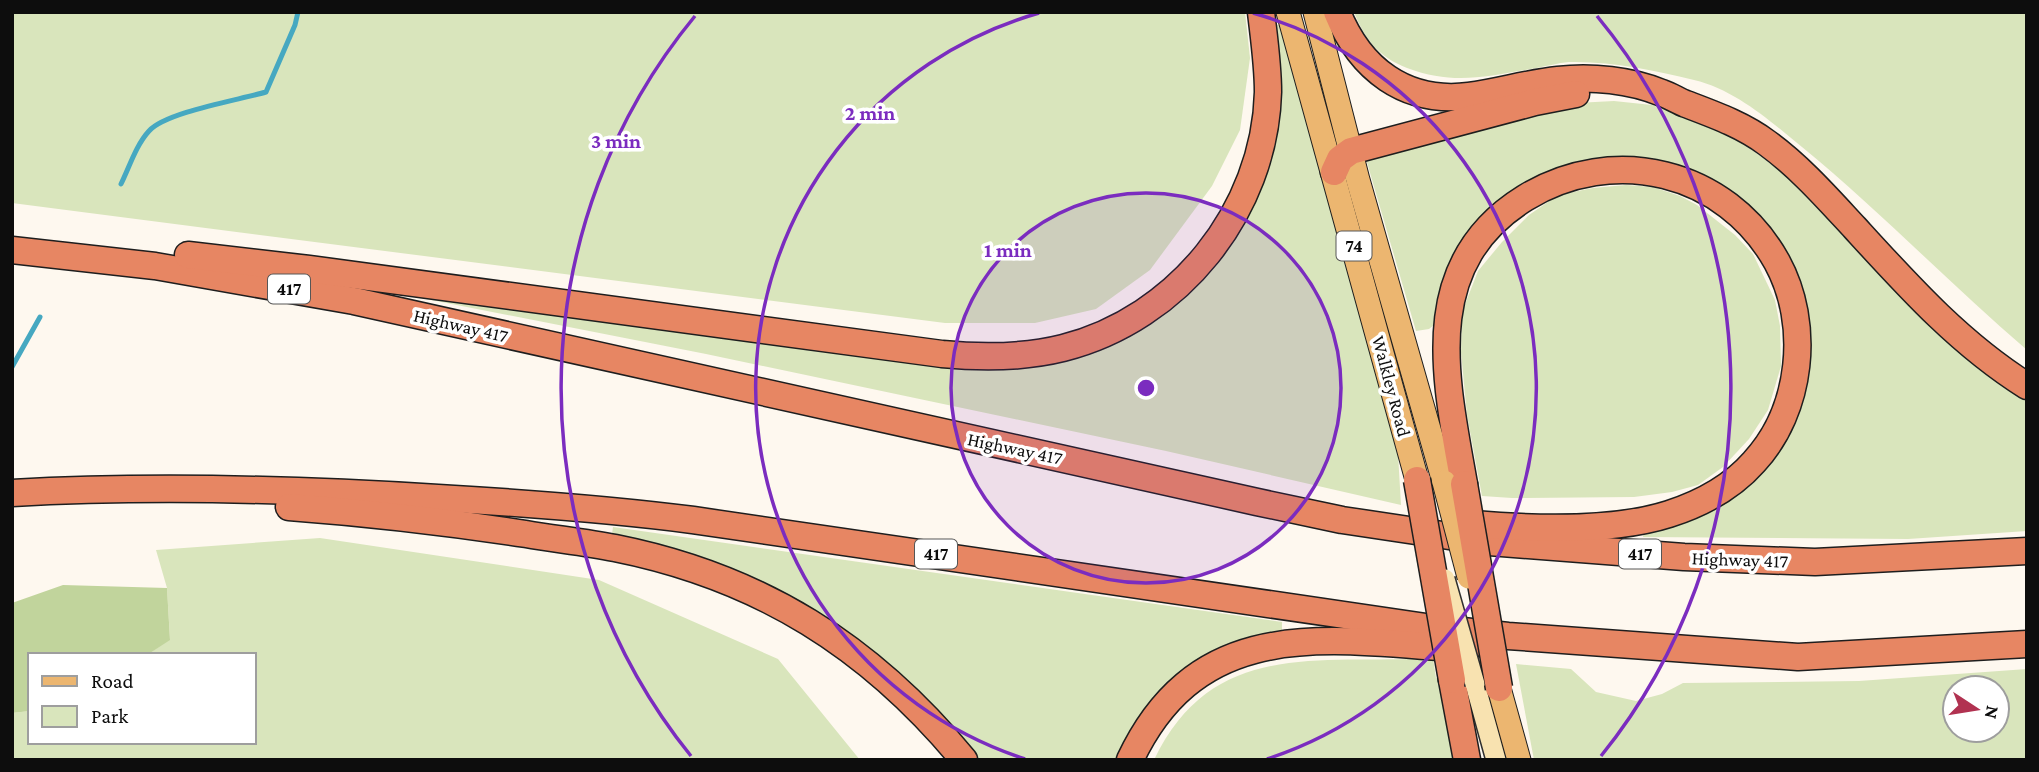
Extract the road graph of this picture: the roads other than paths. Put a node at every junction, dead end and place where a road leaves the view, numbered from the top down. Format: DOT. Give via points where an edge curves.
graph roads {
  1 [pos="1261,12"];
  2 [pos="1288,12"];
  3 [pos="1315,12"];
  4 [pos="1337,12"];
  5 [pos="1685,104"];
  6 [pos="1351,151"];
  7 [pos="1334,173"];
  8 [pos="12,238"];
  9 [pos="12,250"];
  10 [pos="2027,386"];
  11 [pos="1417,480"];
  12 [pos="1454,483"];
  13 [pos="71,490"];
  14 [pos="12,493"];
  15 [pos="1257,502"];
  16 [pos="2027,551"];
  17 [pos="2027,645"];
  18 [pos="1798,657"];
  19 [pos="1475,684"];
  20 [pos="964,760"];
  21 [pos="1130,760"];
  22 [pos="1467,760"];
  23 [pos="1496,760"];
  24 [pos="1519,760"];
  1 -- 8 [label="highway" via="1268,91 1264,127 1250,181 1226,229 1197,267 1149,310 1109,332 1039,353 992,358 907,351 309,269"];
  2 -- 7 [label="main road, Walkley Road / 74"];
  3 -- 6 [label="main road, Walkley Road / 74"];
  4 -- 5 [label="highway" via="1367,62 1395,83 1420,93 1466,96 1558,80 1595,79 1661,92"];
  5 -- 6 [label="highway" via="1622,94 1565,96"];
  5 -- 10 [label="highway" via="1746,129 1769,144 1937,315"];
  6 -- 7 [label="highway" via="1340,159"];
  6 -- 12 [label="main road, Walkley Road / 74"];
  7 -- 11 [label="main road, Walkley Road / 74"];
  9 -- 15 [label="highway, Highway 417 / 417" via="155,266 354,301"];
  11 -- 19 [label="highway, bridge"];
  12 -- 15 [label="highway" via="1445,353 1448,309 1475,246 1506,214 1563,179 1634,169 1667,176 1720,199 1766,243 1793,304 1798,343 1794,383 1779,425 1756,461 1710,497 1648,520 1559,527 1487,525"];
  12 -- 19 [label="highway, bridge"];
  13 -- 14 [label="highway, 417"];
  13 -- 18 [label="highway, 417" via="269,488 585,507 1426,627"];
  13 -- 20 [label="highway" via="417,518 615,548 669,561 745,589 820,628 893,683"];
  15 -- 16 [label="highway, Highway 417 / 417" via="1489,542 1684,557 1815,562"];
  17 -- 18 [label="highway, 417"];
  18 -- 21 [label="highway" via="1631,660 1358,643 1275,644 1230,657 1172,695"];
  19 -- 22 [label="highway"];
  19 -- 23 [label="main road"];
  19 -- 24 [label="main road"];
}
